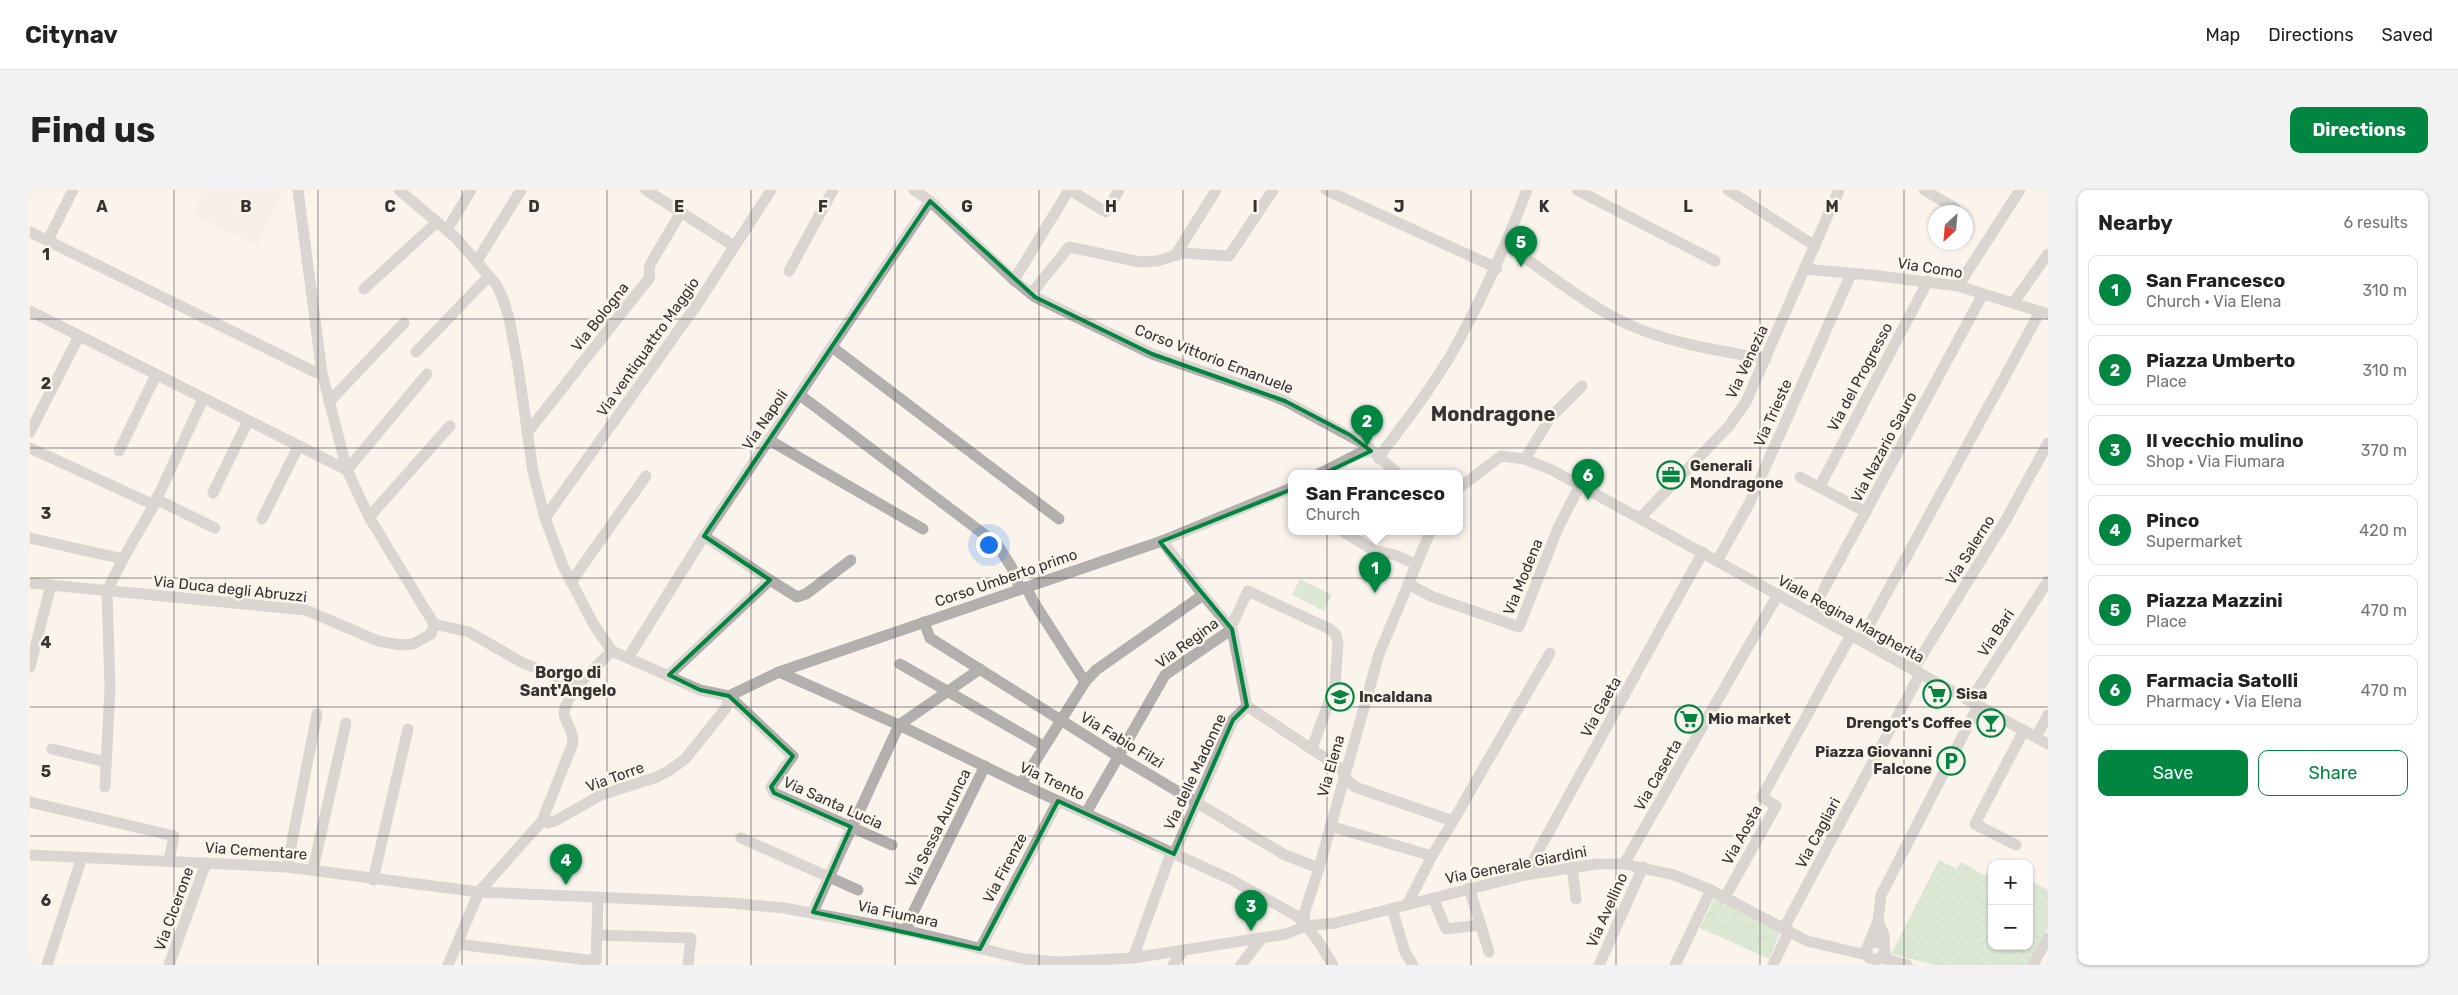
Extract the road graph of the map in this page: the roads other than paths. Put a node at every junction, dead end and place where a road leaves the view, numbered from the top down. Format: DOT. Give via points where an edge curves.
graph roads {
  1 [pos="72,190"];
  2 [pos="298,190"];
  3 [pos="399,190"];
  4 [pos="471,190"];
  5 [pos="521,190"];
  6 [pos="646,190"];
  7 [pos="771,190"];
  8 [pos="833,190"];
  9 [pos="914,190"];
  10 [pos="1070,190"];
  11 [pos="1119,190"];
  12 [pos="1216,190"];
  13 [pos="1273,190"];
  14 [pos="1326,190"];
  15 [pos="1527,190"];
  16 [pos="1577,190"];
  17 [pos="1728,190"];
  18 [pos="1838,190"];
  19 [pos="1924,190"];
  20 [pos="2020,190"];
  21 [pos="930,200"];
  22 [pos="1950,205"];
  23 [pos="681,212"];
  24 [pos="437,222"];
  25 [pos="447,230"];
  26 [pos="30,232"];
  27 [pos="48,240"];
  28 [pos="734,246"];
  29 [pos="1506,246"];
  30 [pos="1815,246"];
  31 [pos="1176,254"];
  32 [pos="2048,254"];
  33 [pos="1715,261"];
  34 [pos="477,262"];
  35 [pos="1496,268"];
  36 [pos="1804,269"];
  37 [pos="789,271"];
  38 [pos="1851,274"];
  39 [pos="489,276"];
  40 [pos="1014,280"];
  41 [pos="1928,281"];
  42 [pos="1958,286"];
  43 [pos="364,289"];
  44 [pos="1031,294"];
  45 [pos="1983,294"];
  46 [pos="2013,303"];
  47 [pos="30,311"];
  48 [pos="2044,313"];
  49 [pos="404,323"];
  50 [pos="79,336"];
  51 [pos="832,347"];
  52 [pos="416,352"];
  53 [pos="1766,359"];
  54 [pos="322,373"];
  55 [pos="427,374"];
  56 [pos="156,375"];
  57 [pos="1582,386"];
  58 [pos="800,395"];
  59 [pos="203,399"];
  60 [pos="329,402"];
  61 [pos="248,421"];
  62 [pos="450,426"];
  63 [pos="30,432"];
  64 [pos="527,433"];
  65 [pos="769,440"];
  66 [pos="2048,443"];
  67 [pos="298,447"];
  68 [pos="30,448"];
  69 [pos="119,451"];
  70 [pos="1375,454"];
  71 [pos="1525,459"];
  72 [pos="347,470"];
  73 [pos="1327,470"];
  74 [pos="1393,470"];
  75 [pos="646,476"];
  76 [pos="1800,477"];
  77 [pos="1463,485"];
  78 [pos="1580,485"];
  79 [pos="1820,486"];
  80 [pos="214,493"];
  81 [pos="1288,493"];
  82 [pos="155,502"];
  83 [pos="1866,512"];
  84 [pos="370,517"];
  85 [pos="545,518"];
  86 [pos="1640,518"];
  87 [pos="262,519"];
  88 [pos="1059,519"];
  89 [pos="215,528"];
  90 [pos="923,528"];
  91 [pos="1349,535"];
  92 [pos="1429,535"];
  93 [pos="704,536"];
  94 [pos="30,538"];
  95 [pos="1162,541"];
  96 [pos="1703,552"];
  97 [pos="123,559"];
  98 [pos="851,560"];
  99 [pos="1717,561"];
  100 [pos="1416,564"];
  101 [pos="770,580"];
  102 [pos="2048,581"];
  103 [pos="571,582"];
  104 [pos="30,583"];
  105 [pos="1408,584"];
  106 [pos="51,585"];
  107 [pos="1023,588"];
  108 [pos="107,591"];
  109 [pos="1203,595"];
  110 [pos="1777,596"];
  111 [pos="1811,614"];
  112 [pos="924,622"];
  113 [pos="434,624"];
  114 [pos="1232,628"];
  115 [pos="1856,637"];
  116 [pos="612,650"];
  117 [pos="1550,653"];
  118 [pos="628,658"];
  119 [pos="900,664"];
  120 [pos="30,667"];
  121 [pos="980,669"];
  122 [pos="779,672"];
  123 [pos="1916,672"];
  124 [pos="669,675"];
  125 [pos="1085,682"];
  126 [pos="578,685"];
  127 [pos="948,692"];
  128 [pos="730,696"];
  129 [pos="1974,703"];
  130 [pos="1247,706"];
  131 [pos="317,714"];
  132 [pos="2048,715"];
  133 [pos="1060,720"];
  134 [pos="346,723"];
  135 [pos="899,725"];
  136 [pos="408,729"];
  137 [pos="2024,730"];
  138 [pos="2036,737"];
  139 [pos="2048,744"];
  140 [pos="1043,746"];
  141 [pos="1312,748"];
  142 [pos="52,749"];
  143 [pos="1118,756"];
  144 [pos="106,762"];
  145 [pos="985,766"];
  146 [pos="1344,775"];
  147 [pos="1021,784"];
  148 [pos="105,787"];
  149 [pos="1058,801"];
  150 [pos="1197,801"];
  151 [pos="30,802"];
  152 [pos="1086,813"];
  153 [pos="542,821"];
  154 [pos="1453,821"];
  155 [pos="1330,826"];
  156 [pos="851,828"];
  157 [pos="741,838"];
  158 [pos="892,845"];
  159 [pos="2016,846"];
  160 [pos="1172,853"];
  161 [pos="30,855"];
  162 [pos="1432,856"];
  163 [pos="82,857"];
  164 [pos="169,860"];
  165 [pos="206,863"];
  166 [pos="1624,864"];
  167 [pos="1643,866"];
  168 [pos="287,867"];
  169 [pos="1572,867"];
  170 [pos="1319,868"];
  171 [pos="313,869"];
  172 [pos="1525,875"];
  173 [pos="829,876"];
  174 [pos="373,880"];
  175 [pos="1469,888"];
  176 [pos="858,890"];
  177 [pos="1711,890"];
  178 [pos="479,892"];
  179 [pos="1725,897"];
  180 [pos="598,898"];
  181 [pos="1433,898"];
  182 [pos="1576,898"];
  183 [pos="1407,905"];
  184 [pos="1392,908"];
  185 [pos="813,912"];
  186 [pos="1481,925"];
  187 [pos="1306,926"];
  188 [pos="1786,929"];
  189 [pos="909,931"];
  190 [pos="598,935"];
  191 [pos="1262,938"];
  192 [pos="2048,938"];
  193 [pos="456,944"];
  194 [pos="980,949"];
  195 [pos="1182,952"];
  196 [pos="1489,952"];
  197 [pos="1876,956"];
  198 [pos="1132,958"];
  199 [pos="998,960"];
  200 [pos="1040,963"];
  201 [pos="1107,963"];
  202 [pos="47,965"];
  203 [pos="169,965"];
  204 [pos="448,965"];
  205 [pos="688,965"];
  206 [pos="1173,965"];
  207 [pos="1241,965"];
  208 [pos="1333,965"];
  209 [pos="1413,965"];
  210 [pos="1599,965"];
  211 [pos="1675,965"];
  212 [pos="1773,965"];
  213 [pos="1906,965"];
  214 [pos="2033,965"];
  1 -- 27 [label="street"];
  2 -- 54 [label="street"];
  3 -- 24 [label="street"];
  4 -- 25 [label="street"];
  5 -- 34 [label="street"];
  6 -- 23 [label="street"];
  7 -- 28 [label="street, Via ventiquattro Maggio"];
  8 -- 37 [label="street"];
  9 -- 21 [label="street, Corso Vittorio Emanuele"];
  10 -- 11 [label="street" via="1106,212"];
  10 -- 40 [label="street"];
  12 -- 31 [label="street"];
  13 -- 31 [label="street" via="1229,256"];
  14 -- 35 [label="street"];
  15 -- 29 [label="street"];
  16 -- 33 [label="street"];
  17 -- 30 [label="street"];
  18 -- 30 [label="street, Via Venezia"];
  19 -- 22 [label="street"];
  20 -- 42 [label="street"];
  21 -- 40 [label="street, Corso Vittorio Emanuele"];
  21 -- 51 [label="street, Via Napoli"];
  23 -- 28 [label="street"];
  23 -- 64 [label="street, Via Bologna" via="651,263 650,277"];
  24 -- 25 [label="street"];
  24 -- 43 [label="street"];
  25 -- 34 [label="street"];
  26 -- 27 [label="street"];
  27 -- 54 [label="street"];
  28 -- 85 [label="street, Via ventiquattro Maggio" via="657,363"];
  29 -- 35 [label="street"];
  29 -- 53 [label="street" via="1598,309 1638,329 1679,342"];
  30 -- 36 [label="street, Via Venezia"];
  31 -- 44 [label="street" via="1157,261 1140,262 1069,247"];
  32 -- 46 [label="street"];
  34 -- 39 [label="street"];
  35 -- 70 [label="street" via="1458,344 1419,404"];
  36 -- 38 [label="street, Via Como"];
  36 -- 53 [label="street, Via Venezia"];
  38 -- 41 [label="street, Via Como"];
  38 -- 99 [label="street, Via Trieste" via="1749,504"];
  39 -- 52 [label="street"];
  39 -- 64 [label="street" via="499,291 509,318"];
  40 -- 44 [label="street, Corso Vittorio Emanuele"];
  41 -- 42 [label="street, Via Como"];
  41 -- 79 [label="street, Via del Progresso"];
  42 -- 45 [label="street, Via Como"];
  44 -- 70 [label="street, Corso Vittorio Emanuele" via="1152,354 1285,401 1350,435"];
  45 -- 46 [label="street, Via Como"];
  45 -- 83 [label="street, Via Nazario Sauro"];
  46 -- 48 [label="street, Via Como"];
  47 -- 50 [label="street"];
  48 -- 115 [label="street"];
  49 -- 60 [label="street"];
  50 -- 56 [label="street"];
  50 -- 63 [label="street"];
  51 -- 58 [label="street, Via Napoli"];
  51 -- 88 [label="street"];
  53 -- 86 [label="street, Via Venezia" via="1746,402 1730,426"];
  54 -- 60 [label="street"];
  55 -- 72 [label="street"];
  56 -- 59 [label="street"];
  56 -- 69 [label="street"];
  57 -- 71 [label="street" via="1550,418"];
  58 -- 65 [label="street, Via Napoli"];
  58 -- 107 [label="street" via="998,544"];
  59 -- 61 [label="street"];
  59 -- 82 [label="street"];
  60 -- 72 [label="street"];
  61 -- 67 [label="street"];
  61 -- 80 [label="street"];
  62 -- 84 [label="street"];
  64 -- 85 [label="street"];
  65 -- 90 [label="street"];
  65 -- 93 [label="street, Via Napoli"];
  66 -- 123 [label="street, Via Salerno"];
  67 -- 72 [label="street"];
  67 -- 87 [label="street"];
  68 -- 82 [label="street"];
  70 -- 73 [label="street" via="1358,454"];
  70 -- 74 [label="street, Corso Vittorio Emanuele"];
  71 -- 77 [label="street" via="1501,456"];
  71 -- 78 [label="street"];
  72 -- 84 [label="street"];
  75 -- 103 [label="street"];
  76 -- 79 [label="street"];
  78 -- 86 [label="street"];
  78 -- 105 [label="street, Via Modena" via="1558,528 1519,627 1433,597"];
  79 -- 83 [label="street"];
  81 -- 95 [label="street, Corso Umberto primo"];
  82 -- 89 [label="street"];
  82 -- 97 [label="street"];
  83 -- 111 [label="street, Via Nazario Sauro"];
  84 -- 113 [label="street"];
  85 -- 103 [label="street"];
  86 -- 96 [label="street, Viale Regina Margherita"];
  91 -- 100 [label="street" via="1373,550 1395,554"];
  92 -- 100 [label="street, Via Elena"];
  93 -- 101 [label="street"];
  93 -- 118 [label="street, Via Napoli"];
  94 -- 97 [label="street"];
  95 -- 107 [label="street, Corso Umberto primo"];
  95 -- 109 [label="street"];
  96 -- 99 [label="street, Viale Regina Margherita"];
  96 -- 172 [label="street, Via Gaeta"];
  97 -- 108 [label="street"];
  98 -- 101 [label="street" via="806,594 797,597"];
  99 -- 110 [label="street, Viale Regina Margherita"];
  100 -- 105 [label="street, Via Elena"];
  101 -- 124 [label="street"];
  102 -- 129 [label="street, Via Bari"];
  103 -- 116 [label="street" via="594,625"];
  104 -- 106 [label="street, Via Duca degli Abruzzi"];
  105 -- 146 [label="street, Via Elena" via="1379,654"];
  106 -- 108 [label="street, Via Duca degli Abruzzi"];
  106 -- 120 [label="street"];
  107 -- 112 [label="street, Corso Umberto primo"];
  107 -- 125 [label="street"];
  108 -- 113 [label="street, Via Duca degli Abruzzi" via="306,610 378,641 401,645 413,644 431,634"];
  108 -- 144 [label="street" via="110,687"];
  109 -- 114 [label="street"];
  109 -- 125 [label="street" via="1096,670"];
  110 -- 111 [label="street, Viale Regina Margherita"];
  110 -- 166 [label="street, Via Caserta"];
  111 -- 115 [label="street, Viale Regina Margherita"];
  112 -- 121 [label="street, Via Fabio Filzi" via="930,638"];
  112 -- 122 [label="street, Corso Umberto primo"];
  113 -- 126 [label="street" via="470,632 522,663"];
  114 -- 130 [label="street"];
  114 -- 141 [label="street" via="1248,591 1330,629 1336,635 1335,686"];
  114 -- 143 [label="street, Via Regina" via="1165,675"];
  115 -- 123 [label="street, Viale Regina Margherita"];
  115 -- 179 [label="street, Via Aosta" via="1762,797 1776,806"];
  116 -- 118 [label="street"];
  116 -- 126 [label="street"];
  117 -- 154 [label="street"];
  118 -- 124 [label="street"];
  119 -- 127 [label="street"];
  121 -- 127 [label="street"];
  121 -- 133 [label="street, Via Fabio Filzi"];
  122 -- 128 [label="street, Corso Umberto primo"];
  122 -- 135 [label="street, Via Trento"];
  123 -- 129 [label="street, Viale Regina Margherita"];
  123 -- 188 [label="street, Via Cagliari"];
  124 -- 128 [label="street" via="700,690"];
  125 -- 133 [label="street"];
  126 -- 153 [label="street" via="564,714 573,732 573,743"];
  127 -- 135 [label="street"];
  127 -- 140 [label="street"];
  128 -- 153 [label="street, Via Torre" via="726,708 685,759 670,770 601,795 555,821"];
  128 -- 156 [label="street, Via Santa Lucia" via="793,756 771,790"];
  129 -- 137 [label="street, Viale Regina Margherita"];
  129 -- 197 [label="street, Via Bari" via="1881,895"];
  130 -- 141 [label="street"];
  130 -- 150 [label="street, Via delle Madonne" via="1233,720"];
  131 -- 168 [label="street"];
  132 -- 138 [label="street"];
  133 -- 140 [label="street"];
  133 -- 143 [label="street, Via Fabio Filzi"];
  134 -- 171 [label="street"];
  135 -- 145 [label="street, Via Trento"];
  135 -- 156 [label="street"];
  136 -- 174 [label="street"];
  137 -- 138 [label="street, Viale Regina Margherita"];
  137 -- 159 [label="street" via="1975,824"];
  138 -- 139 [label="street, Viale Regina Margherita"];
  140 -- 147 [label="street"];
  141 -- 146 [label="street" via="1340,768"];
  142 -- 144 [label="street"];
  143 -- 150 [label="street, Via Fabio Filzi"];
  143 -- 152 [label="street, Via Regina"];
  144 -- 148 [label="street"];
  145 -- 147 [label="street, Via Trento"];
  145 -- 189 [label="street, Via Sessa Aurunca" via="912,914"];
  146 -- 154 [label="street" via="1355,787"];
  146 -- 155 [label="street, Via Elena"];
  147 -- 149 [label="street, Via Trento"];
  149 -- 152 [label="street, Via Trento"];
  149 -- 194 [label="street, Via Firenze"];
  150 -- 160 [label="street, Via delle Madonne"];
  150 -- 170 [label="street, Via Fabio Filzi" via="1285,855"];
  151 -- 164 [label="street" via="174,836"];
  152 -- 160 [label="street, Via Trento"];
  153 -- 178 [label="street"];
  154 -- 162 [label="street"];
  155 -- 162 [label="street"];
  155 -- 170 [label="street, Via Elena"];
  156 -- 158 [label="street, Via Santa Lucia"];
  156 -- 173 [label="street"];
  157 -- 173 [label="street"];
  160 -- 187 [label="street, Via Trento" via="1230,879 1297,916"];
  160 -- 198 [label="street, Via delle Madonne"];
  161 -- 163 [label="street, Via Cementare"];
  162 -- 183 [label="street"];
  163 -- 164 [label="street, Via Cementare"];
  163 -- 202 [label="street"];
  164 -- 165 [label="street, Via Cementare"];
  165 -- 168 [label="street, Via Cementare"];
  165 -- 203 [label="street, Via CIcerone"];
  166 -- 167 [label="street, Via Generale Giardini"];
  166 -- 169 [label="street, Via Generale Giardini"];
  167 -- 177 [label="street, Via Generale Giardini"];
  167 -- 210 [label="street, Via Avellino"];
  168 -- 171 [label="street, Via Cementare"];
  169 -- 172 [label="street, Via Generale Giardini"];
  169 -- 182 [label="street"];
  170 -- 187 [label="street, Via Elena" via="1304,914"];
  171 -- 174 [label="street, Via Cementare"];
  172 -- 175 [label="street, Via Generale Giardini"];
  173 -- 176 [label="street"];
  173 -- 185 [label="street"];
  174 -- 178 [label="street, Via Cementare"];
  175 -- 181 [label="street, Via Generale Giardini"];
  175 -- 186 [label="street"];
  177 -- 179 [label="street, Via Generale Giardini"];
  177 -- 211 [label="street"];
  178 -- 180 [label="street, Via Fiumara"];
  178 -- 193 [label="street"];
  179 -- 188 [label="street, Via Generale Giardini"];
  180 -- 185 [label="street, Via Fiumara" via="731,903"];
  180 -- 190 [label="street"];
  181 -- 183 [label="street, Via Generale Giardini"];
  181 -- 186 [label="street" via="1446,929"];
  183 -- 184 [label="street, Via Generale Giardini"];
  184 -- 187 [label="street, Via Generale Giardini" via="1335,923"];
  184 -- 209 [label="street" via="1405,952"];
  185 -- 189 [label="street, Via Fiumara"];
  186 -- 196 [label="street"];
  187 -- 191 [label="street, Via Fiumara"];
  187 -- 208 [label="street, Via Trento"];
  188 -- 197 [label="street, Via Generale Giardini" via="1807,941"];
  188 -- 212 [label="street, Via Cagliari"];
  189 -- 194 [label="street, Via Fiumara"];
  190 -- 193 [label="street" via="596,961"];
  190 -- 205 [label="street" via="691,938"];
  191 -- 195 [label="street, Via Fiumara"];
  191 -- 207 [label="street"];
  192 -- 214 [label="street"];
  193 -- 204 [label="street"];
  194 -- 199 [label="street, Via Fiumara"];
  195 -- 198 [label="street, Via Fiumara"];
  195 -- 206 [label="street"];
  197 -- 213 [label="street, Via Generale Giardini"];
  198 -- 201 [label="street, Via Fiumara"];
  199 -- 200 [label="street, Via Fiumara"];
  200 -- 201 [label="street, Via Fiumara"];
}
